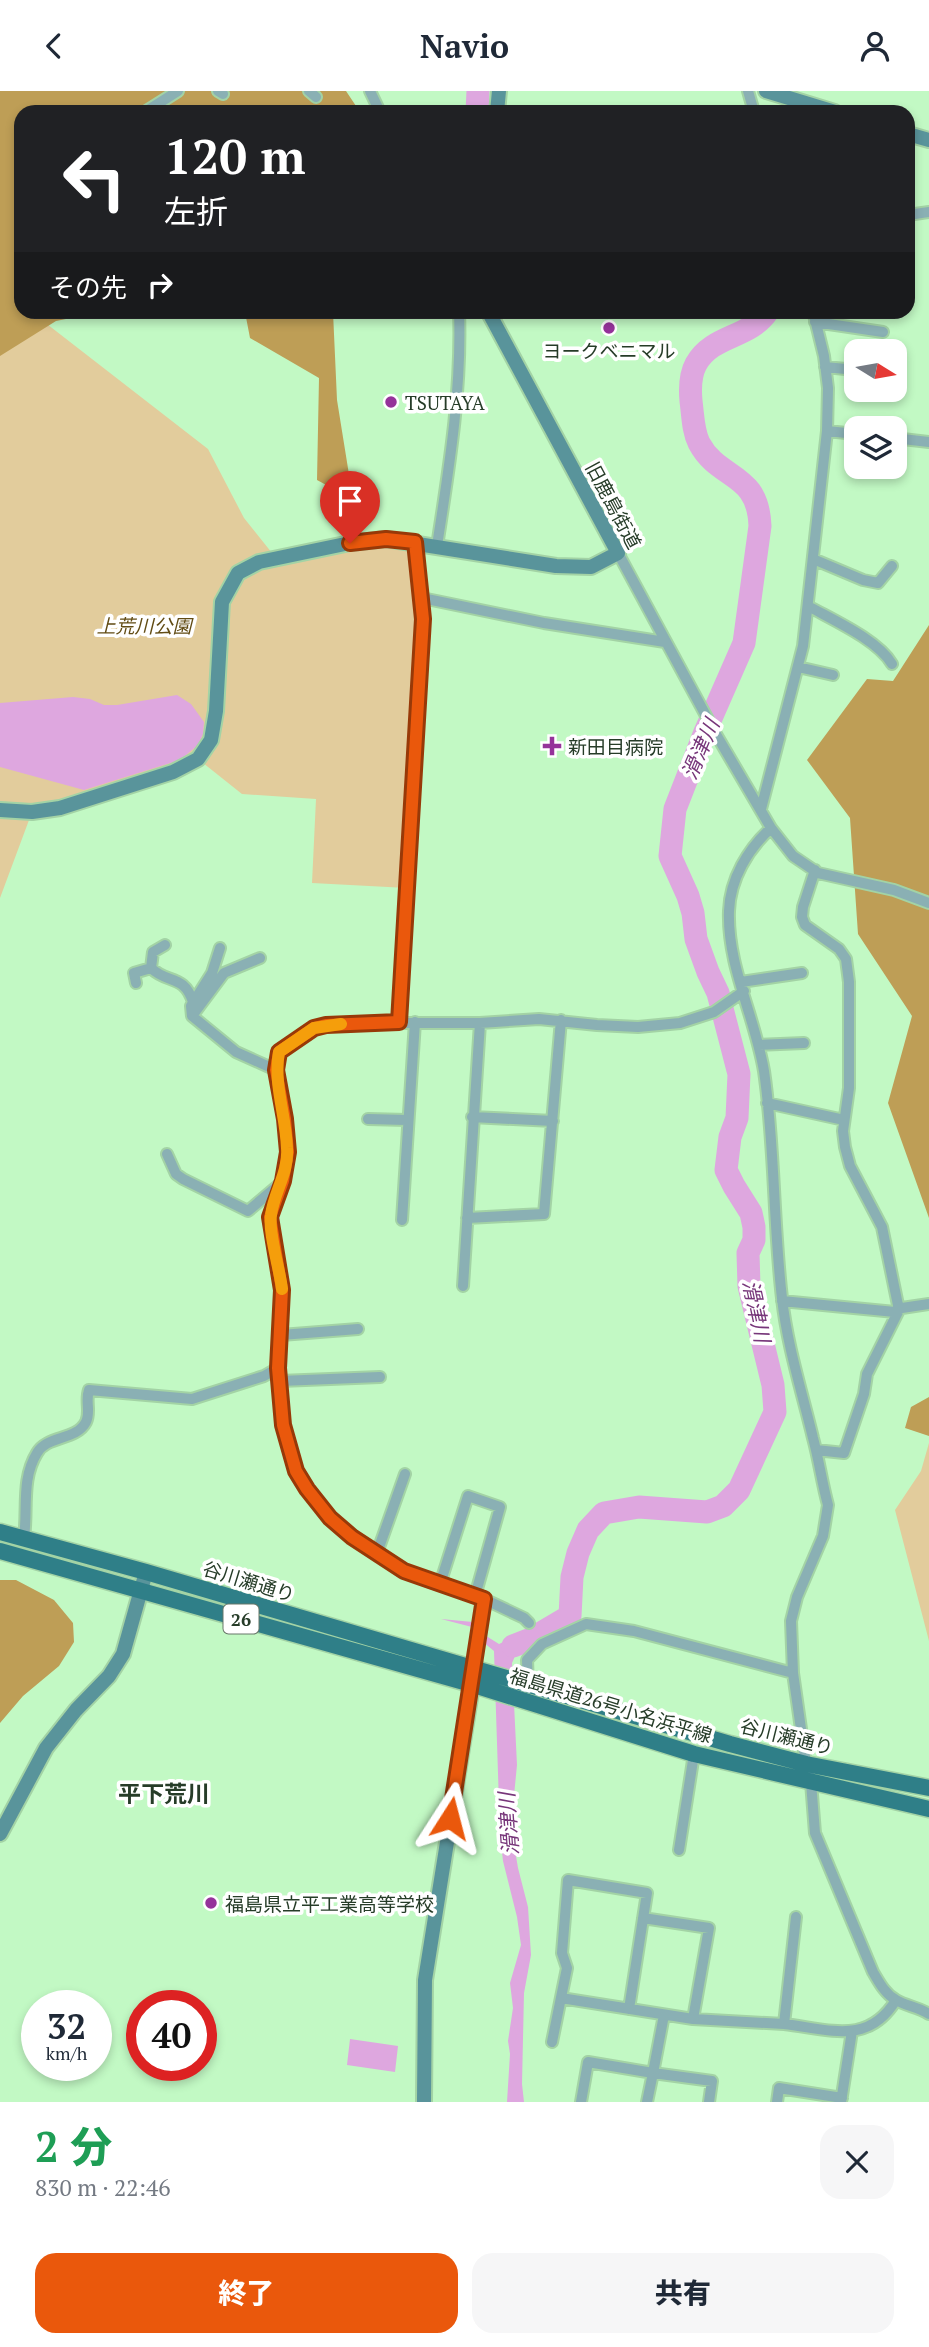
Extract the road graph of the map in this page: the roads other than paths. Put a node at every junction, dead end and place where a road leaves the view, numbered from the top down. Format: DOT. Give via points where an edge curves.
graph roads {
  1 [pos="178,91"];
  2 [pos="766,91"];
  3 [pos="156,105"];
  4 [pos="812,105"];
  5 [pos="459,319"];
  6 [pos="492,319"];
  7 [pos="814,319"];
  8 [pos="823,319"];
  9 [pos="883,332"];
  10 [pos="825,367"];
  11 [pos="844,369"];
  12 [pos="827,431"];
  13 [pos="844,433"];
  14 [pos="907,439"];
  15 [pos="929,442"];
  16 [pos="415,542"];
  17 [pos="438,546"];
  18 [pos="618,553"];
  19 [pos="813,559"];
  20 [pos="892,566"];
  21 [pos="422,598"];
  22 [pos="808,606"];
  23 [pos="666,642"];
  24 [pos="892,664"];
  25 [pos="798,667"];
  26 [pos="833,675"];
  27 [pos="761,809"];
  28 [pos="0,810"];
  29 [pos="771,828"];
  30 [pos="815,870"];
  31 [pos="929,904"];
  32 [pos="165,944"];
  33 [pos="220,949"];
  34 [pos="260,958"];
  35 [pos="151,968"];
  36 [pos="802,973"];
  37 [pos="136,983"];
  38 [pos="743,986"];
  39 [pos="193,1002"];
  40 [pos="192,1016"];
  41 [pos="561,1020"];
  42 [pos="399,1022"];
  43 [pos="415,1022"];
  44 [pos="480,1023"];
  45 [pos="804,1042"];
  46 [pos="759,1045"];
  47 [pos="276,1070"];
  48 [pos="767,1103"];
  49 [pos="472,1117"];
  50 [pos="368,1119"];
  51 [pos="407,1120"];
  52 [pos="844,1120"];
  53 [pos="553,1121"];
  54 [pos="167,1154"];
  55 [pos="283,1181"];
  56 [pos="467,1219"];
  57 [pos="402,1220"];
  58 [pos="463,1286"];
  59 [pos="782,1301"];
  60 [pos="929,1304"];
  61 [pos="899,1310"];
  62 [pos="358,1329"];
  63 [pos="281,1335"];
  64 [pos="278,1368"];
  65 [pos="380,1377"];
  66 [pos="280,1381"];
  67 [pos="816,1450"];
  68 [pos="405,1475"];
  69 [pos="0,1532"];
  70 [pos="24,1538"];
  71 [pos="0,1551"];
  72 [pos="377,1553"];
  73 [pos="146,1572"];
  74 [pos="440,1584"];
  75 [pos="140,1592"];
  76 [pos="479,1597"];
  77 [pos="529,1623"];
  78 [pos="793,1672"];
  79 [pos="479,1678"];
  80 [pos="521,1688"];
  81 [pos="694,1754"];
  82 [pos="806,1764"];
  83 [pos="811,1781"];
  84 [pos="929,1788"];
  85 [pos="929,1809"];
  86 [pos="0,1835"];
  87 [pos="679,1850"];
  88 [pos="796,1917"];
  89 [pos="643,1918"];
  90 [pos="561,1998"];
  91 [pos="896,2000"];
  92 [pos="629,2009"];
  93 [pos="929,2014"];
  94 [pos="664,2015"];
  95 [pos="693,2019"];
  96 [pos="784,2024"];
  97 [pos="852,2031"];
  98 [pos="552,2042"];
  99 [pos="653,2073"];
  100 [pos="842,2100"];
  101 [pos="424,2102"];
  102 [pos="581,2102"];
  103 [pos="647,2102"];
  104 [pos="709,2102"];
  105 [pos="777,2102"];
  1 -- 3 [label="street"];
  2 -- 4 [label="street"];
  5 -- 17 [label="street" via="453,435"];
  6 -- 18 [label="street, 旧鹿島街道"];
  7 -- 10 [label="street"];
  8 -- 9 [label="street"];
  10 -- 11 [label="street"];
  10 -- 12 [label="street"];
  12 -- 13 [label="street"];
  12 -- 19 [label="street"];
  14 -- 15 [label="street"];
  16 -- 17 [label="street"];
  16 -- 21 [label="street"];
  16 -- 28 [label="street" via="350,543 259,562 238,573 222,602 216,711 211,740 198,759 173,772 60,808"];
  17 -- 18 [label="street" via="556,566 591,567"];
  18 -- 23 [label="street, 旧鹿島街道"];
  19 -- 20 [label="street" via="878,583"];
  19 -- 22 [label="street"];
  21 -- 23 [label="street" via="544,624"];
  21 -- 42 [label="street"];
  22 -- 24 [label="street" via="863,637"];
  22 -- 25 [label="street"];
  23 -- 27 [label="street, 旧鹿島街道"];
  25 -- 26 [label="street"];
  25 -- 27 [label="street"];
  27 -- 29 [label="street"];
  29 -- 30 [label="street" via="793,856"];
  29 -- 38 [label="street" via="743,861 733,885 730,940"];
  30 -- 31 [label="street"];
  30 -- 52 [label="street" via="803,907 804,925 839,949 846,959 849,982 849,1088"];
  32 -- 35 [label="street" via="153,952"];
  33 -- 39 [label="street" via="212,973"];
  34 -- 40 [label="street" via="224,973"];
  35 -- 37 [label="street" via="134,973"];
  35 -- 39 [label="street" via="181,983"];
  36 -- 38 [label="street"];
  38 -- 41 [label="street" via="732,1001 680,1023 638,1027"];
  38 -- 46 [label="street"];
  39 -- 40 [label="street"];
  40 -- 47 [label="street" via="236,1052"];
  41 -- 44 [label="street"];
  41 -- 53 [label="street"];
  42 -- 43 [label="street"];
  42 -- 47 [label="street" via="314,1028 279,1052"];
  43 -- 44 [label="street"];
  43 -- 51 [label="street"];
  44 -- 49 [label="street"];
  45 -- 46 [label="street"];
  46 -- 48 [label="street"];
  47 -- 55 [label="street" via="288,1152"];
  48 -- 52 [label="street"];
  48 -- 59 [label="street"];
  49 -- 53 [label="street"];
  49 -- 56 [label="street"];
  50 -- 51 [label="street"];
  51 -- 57 [label="street"];
  52 -- 61 [label="street" via="850,1166 882,1227"];
  53 -- 56 [label="street" via="544,1214"];
  54 -- 55 [label="street" via="183,1179 248,1211"];
  55 -- 63 [label="street" via="270,1217 282,1290"];
  56 -- 58 [label="street"];
  59 -- 61 [label="street"];
  59 -- 67 [label="street"];
  60 -- 61 [label="street"];
  61 -- 67 [label="street" via="867,1374 844,1453"];
  62 -- 63 [label="street"];
  63 -- 64 [label="street"];
  64 -- 66 [label="street"];
  64 -- 70 [label="street" via="192,1399 89,1391 86,1422 80,1430 44,1443 26,1476"];
  65 -- 66 [label="street"];
  66 -- 72 [label="street" via="283,1425 296,1471 330,1518"];
  67 -- 78 [label="street" via="828,1505 823,1536 791,1621"];
  68 -- 72 [label="street"];
  69 -- 70 [label="main road, 谷川瀬通り / 26"];
  70 -- 73 [label="main road, 谷川瀬通り / 26"];
  71 -- 75 [label="main road, 福島県道26号小名浜平線 / 26"];
  72 -- 74 [label="street" via="404,1571"];
  73 -- 75 [label="street"];
  73 -- 79 [label="main road, 谷川瀬通り / 26"];
  74 -- 76 [label="street"];
  74 -- 76 [label="street" via="468,1496 500,1507"];
  75 -- 79 [label="main road, 福島県道26号小名浜平線 / 26"];
  75 -- 86 [label="street" via="123,1654 47,1748"];
  76 -- 77 [label="street"];
  76 -- 79 [label="street"];
  78 -- 80 [label="street" via="634,1631 586,1624 542,1644 527,1660"];
  78 -- 82 [label="street"];
  79 -- 80 [label="main road, 福島県道26号小名浜平線 / 26"];
  79 -- 101 [label="street" via="425,1980"];
  80 -- 81 [label="main road, 福島県道26号小名浜平線 / 26"];
  80 -- 82 [label="main road, 谷川瀬通り / 26"];
  81 -- 83 [label="main road, 福島県道26号小名浜平線 / 26"];
  81 -- 87 [label="street"];
  82 -- 83 [label="street"];
  82 -- 84 [label="main road, 谷川瀬通り / 26"];
  83 -- 85 [label="main road, 福島県道26号小名浜平線 / 26"];
  83 -- 91 [label="street" via="815,1833 873,1972"];
  88 -- 96 [label="street"];
  89 -- 90 [label="street" via="647,1892 568,1879 562,1953 567,1968"];
  89 -- 92 [label="street"];
  89 -- 95 [label="street" via="709,1927"];
  90 -- 92 [label="street"];
  90 -- 98 [label="street"];
  91 -- 93 [label="street"];
  91 -- 97 [label="street" via="875,2025"];
  92 -- 94 [label="street"];
  94 -- 95 [label="street"];
  94 -- 99 [label="street"];
  95 -- 96 [label="street"];
  96 -- 97 [label="street"];
  97 -- 100 [label="street"];
  99 -- 102 [label="street" via="588,2062"];
  99 -- 103 [label="street"];
  99 -- 104 [label="street" via="712,2081"];
  100 -- 105 [label="street" via="779,2088"];
}
